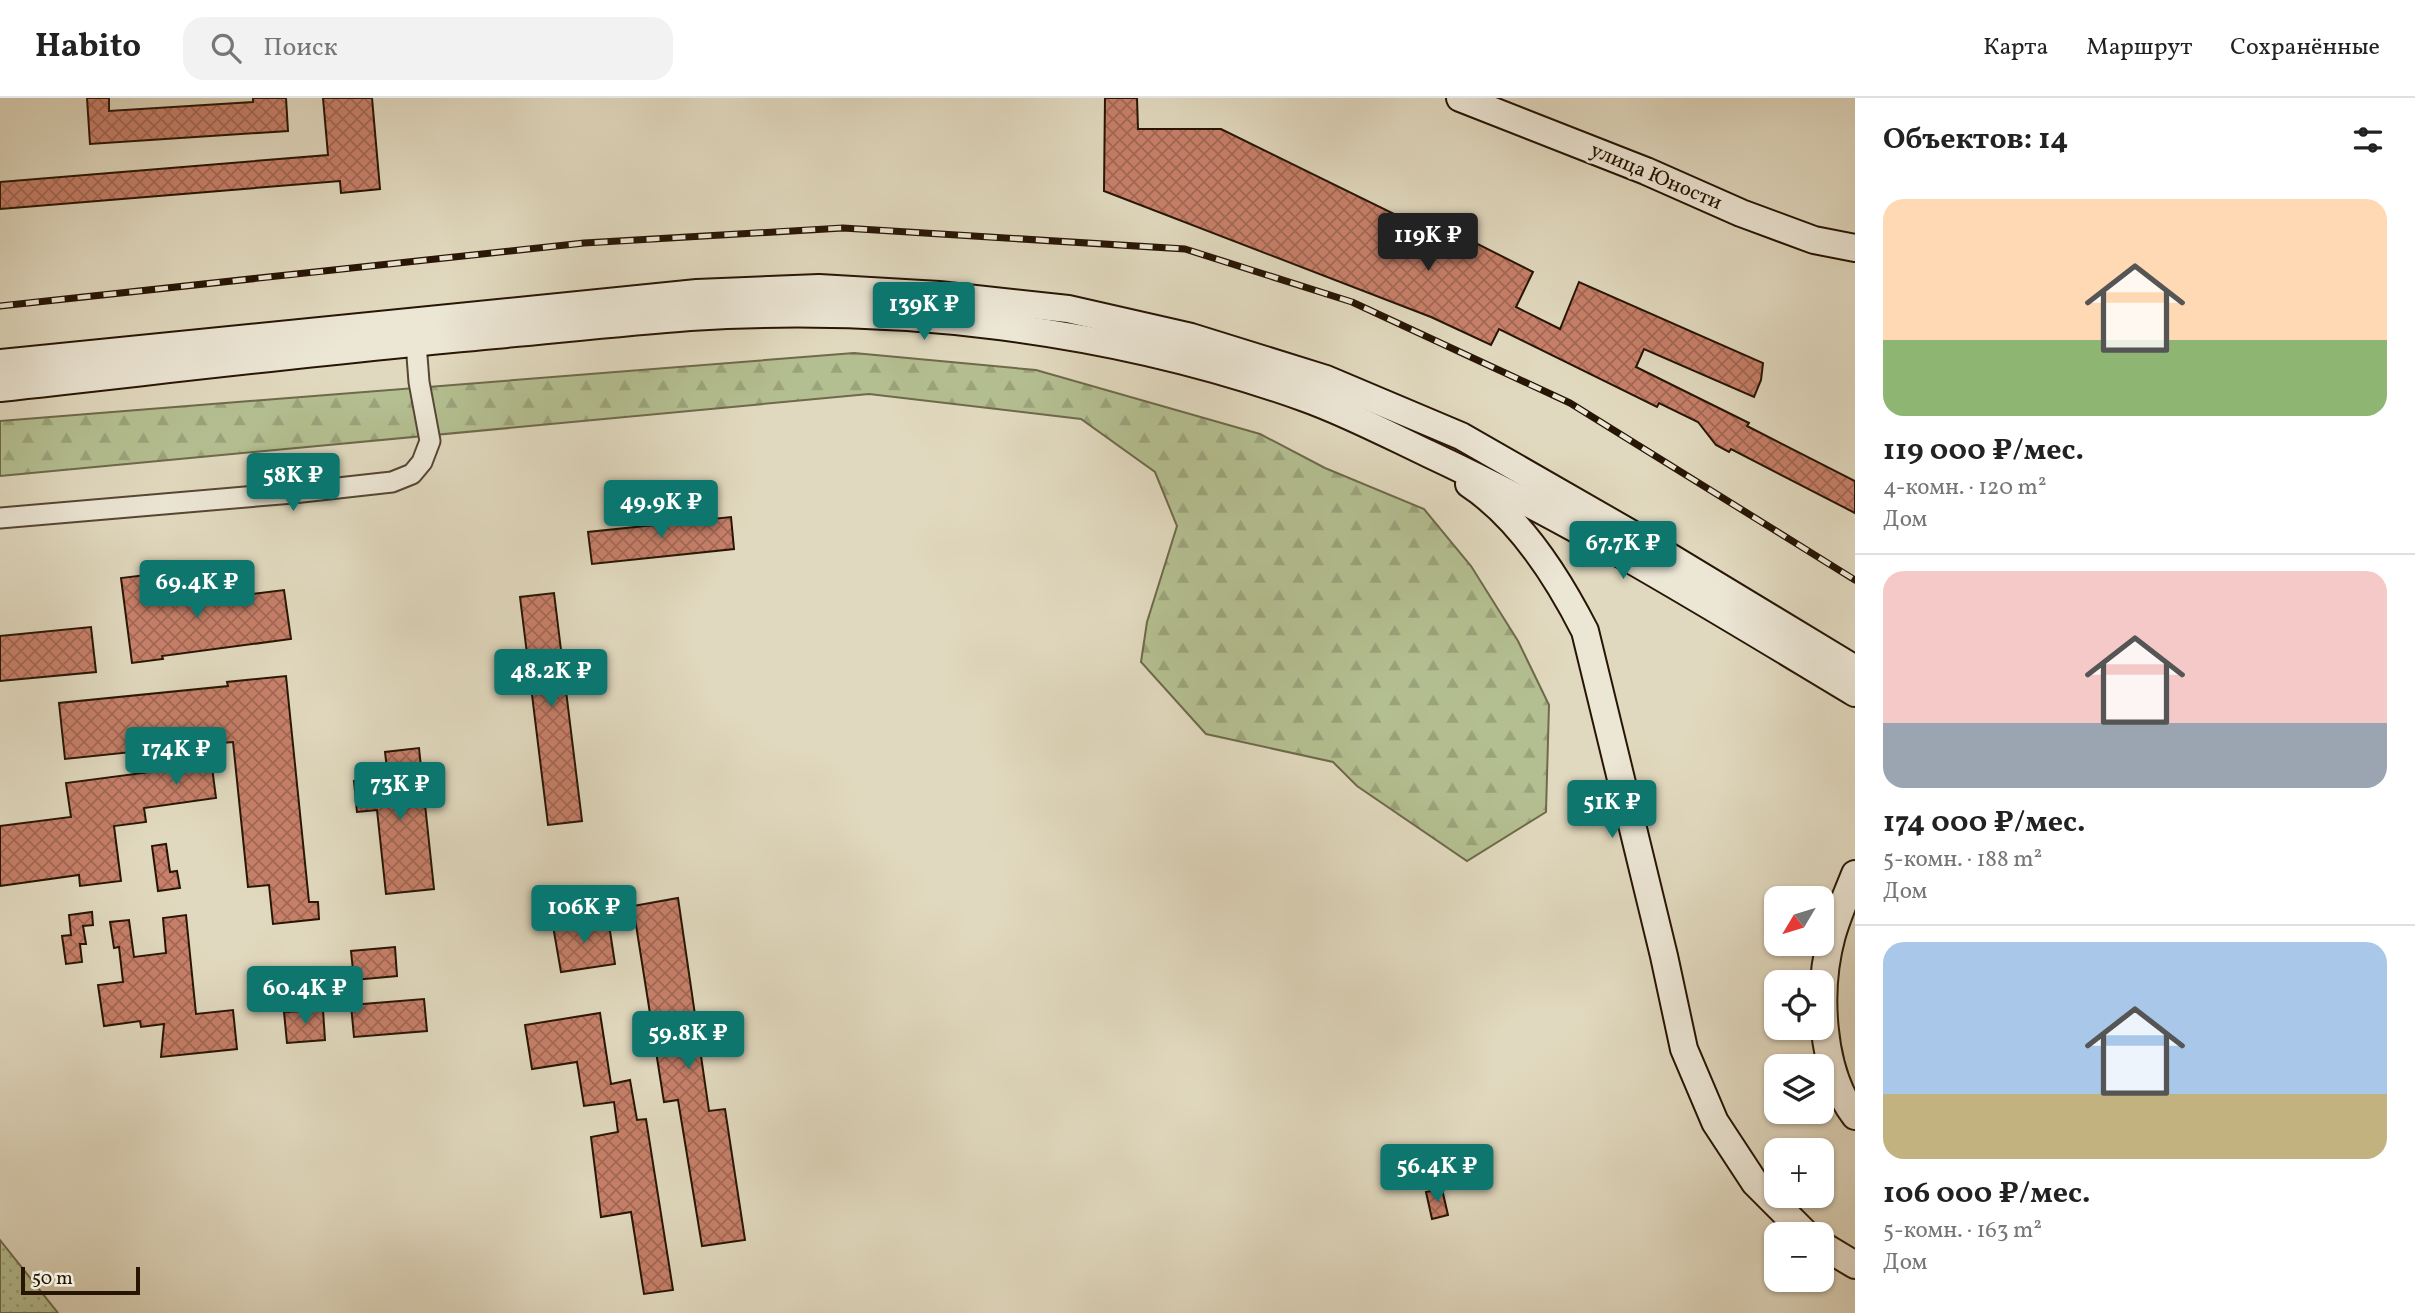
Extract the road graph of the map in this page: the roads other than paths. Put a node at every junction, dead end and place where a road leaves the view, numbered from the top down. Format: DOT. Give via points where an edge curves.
graph roads {
  1 [pos="1460,98"];
  2 [pos="1855,248"];
  3 [pos="416,343"];
  4 [pos="0,363"];
  5 [pos="0,388"];
  6 [pos="1406,443"];
  7 [pos="0,518"];
  8 [pos="1855,669"];
  9 [pos="1855,692"];
  10 [pos="1855,874"];
  11 [pos="1855,1116"];
  12 [pos="1793,1222"];
  13 [pos="1834,1252"];
  14 [pos="1855,1265"];
  1 -- 2 [label="main road, улица Юности" via="1741,213 1814,240"];
  3 -- 5 [label="main road"];
  3 -- 6 [label="main road" via="691,317 824,314 941,320 1061,334 1185,360 1308,399"];
  3 -- 7 [label="street" via="430,441 412,474 392,482 293,493"];
  4 -- 8 [label="main road" via="697,293 819,288 1068,309 1191,337 1326,379 1461,436"];
  6 -- 9 [label="main road" via="1498,486 1631,558"];
  6 -- 12 [label="main road" via="1482,493 1533,545 1585,631 1684,1049 1715,1122 1755,1183"];
  10 -- 11 [label="main road" via="1832,936 1823,996 1827,1053"];
  13 -- 14 [label="main road"];
}
